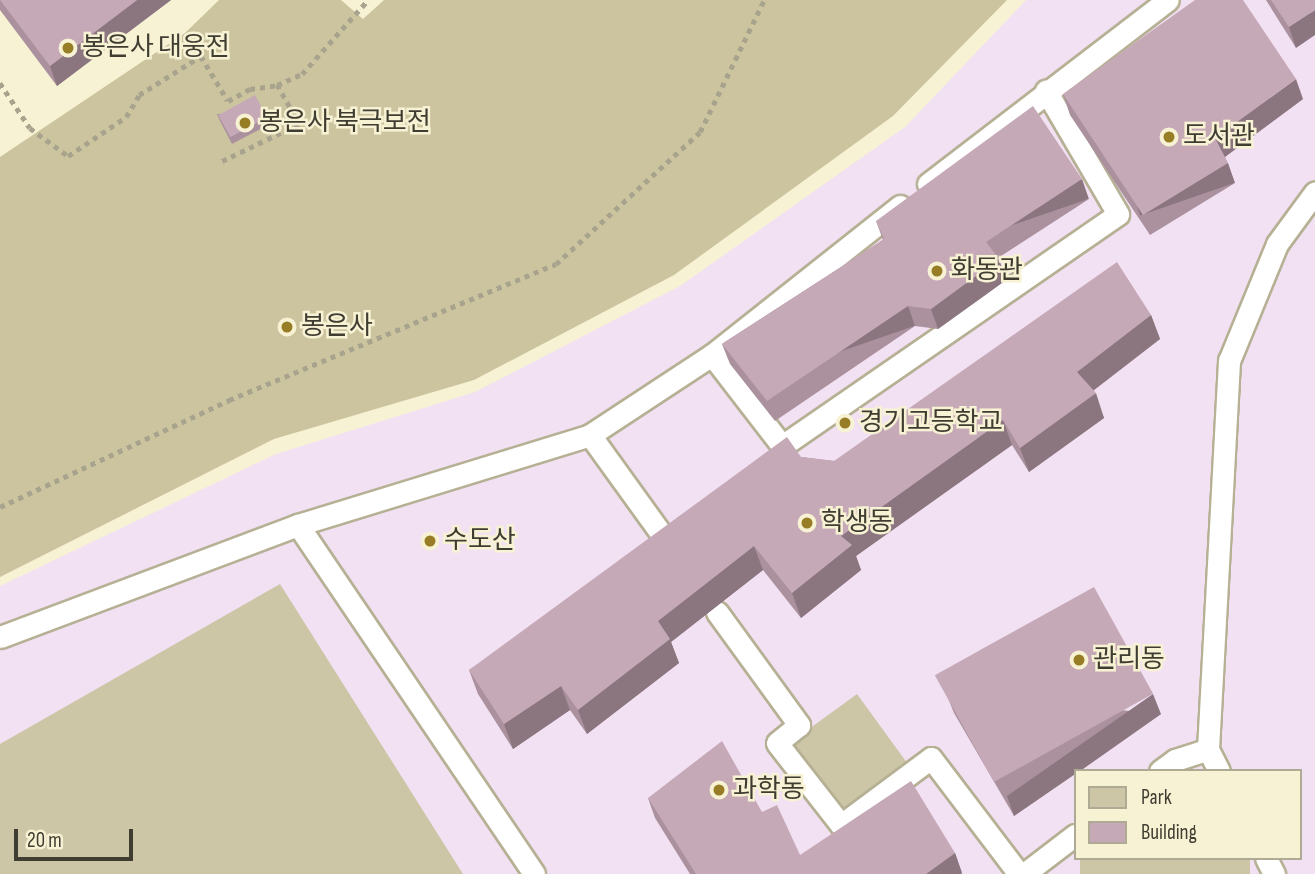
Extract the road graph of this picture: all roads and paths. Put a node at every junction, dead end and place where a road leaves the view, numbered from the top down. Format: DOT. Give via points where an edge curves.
graph roads {
  1 [pos="368,0"];
  2 [pos="764,0"];
  3 [pos="1168,0"];
  4 [pos="0,83"];
  5 [pos="277,85"];
  6 [pos="1046,91"];
  7 [pos="222,161"];
  8 [pos="1315,191"];
  9 [pos="712,355"];
  10 [pos="590,435"];
  11 [pos="0,507"];
  12 [pos="298,525"];
  13 [pos="662,535"];
  14 [pos="717,611"];
  15 [pos="0,637"];
  16 [pos="1208,749"];
  17 [pos="1163,769"];
  18 [pos="1218,769"];
  19 [pos="1074,836"];
  20 [pos="534,874"];
  21 [pos="1019,874"];
  22 [pos="1024,874"];
  1 -- 5 [label="path" via="302,74"];
  2 -- 11 [label="path" via="699,132 556,264 229,400"];
  3 -- 6 [label="lane"];
  4 -- 5 [label="path" via="30,128 68,156 126,117 139,95 201,56 228,101 250,89"];
  5 -- 7 [label="path" via="299,124"];
  6 -- 9 [label="lane"];
  6 -- 9 [label="lane" via="1118,215 782,446"];
  8 -- 16 [label="lane" via="1277,244 1229,361"];
  9 -- 10 [label="lane"];
  10 -- 12 [label="lane"];
  10 -- 13 [label="lane"];
  12 -- 15 [label="lane"];
  12 -- 20 [label="lane"];
  14 -- 21 [label="lane" via="799,725 777,743 841,825 931,758"];
  16 -- 17 [label="lane"];
  16 -- 18 [label="lane"];
  19 -- 22 [label="lane"];
}
